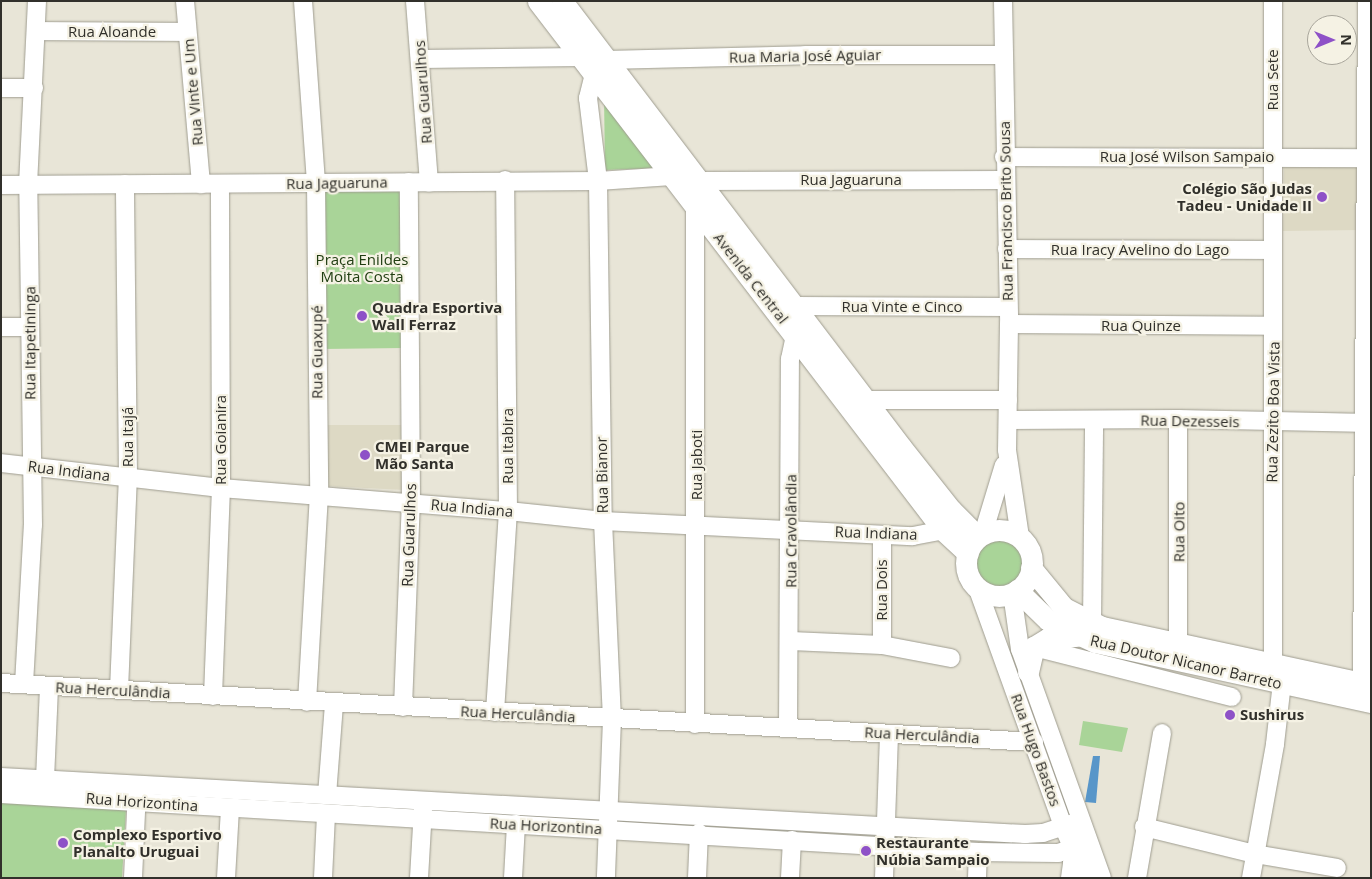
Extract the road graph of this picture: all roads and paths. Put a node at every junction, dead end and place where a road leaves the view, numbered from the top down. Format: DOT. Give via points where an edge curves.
graph roads {
  1 [pos="37,1"];
  2 [pos="185,1"];
  3 [pos="303,1"];
  4 [pos="415,1"];
  5 [pos="538,1"];
  6 [pos="562,1"];
  7 [pos="1003,1"];
  8 [pos="1273,1"];
  9 [pos="1367,1"];
  10 [pos="576,10"];
  11 [pos="36,31"];
  12 [pos="188,32"];
  13 [pos="1004,55"];
  14 [pos="580,57"];
  15 [pos="421,59"];
  16 [pos="600,67"];
  17 [pos="1,88"];
  18 [pos="34,88"];
  19 [pos="1004,157"];
  20 [pos="1273,158"];
  21 [pos="1368,158"];
  22 [pos="672,176"];
  23 [pos="505,180"];
  24 [pos="1005,180"];
  25 [pos="598,181"];
  26 [pos="698,181"];
  27 [pos="409,182"];
  28 [pos="429,182"];
  29 [pos="316,183"];
  30 [pos="125,184"];
  31 [pos="202,184"];
  32 [pos="220,184"];
  33 [pos="1,185"];
  34 [pos="28,185"];
  35 [pos="695,206"];
  36 [pos="1006,249"];
  37 [pos="1273,250"];
  38 [pos="795,306"];
  39 [pos="1008,315"];
  40 [pos="1274,326"];
  41 [pos="1,327"];
  42 [pos="30,328"];
  43 [pos="795,335"];
  44 [pos="842,381"];
  45 [pos="867,400"];
  46 [pos="1008,400"];
  47 [pos="1178,419"];
  48 [pos="1008,420"];
  49 [pos="1094,420"];
  50 [pos="1272,423"];
  51 [pos="1367,423"];
  52 [pos="1007,450"];
  53 [pos="1,463"];
  54 [pos="32,467"];
  55 [pos="128,478"];
  56 [pos="221,488"];
  57 [pos="318,494"];
  58 [pos="411,503"];
  59 [pos="508,511"];
  60 [pos="603,521"];
  61 [pos="698,526"];
  62 [pos="792,530"];
  63 [pos="943,530"];
  64 [pos="882,535"];
  65 [pos="1020,537"];
  66 [pos="976,541"];
  67 [pos="1031,568"];
  68 [pos="977,587"];
  69 [pos="1014,592"];
  70 [pos="1084,630"];
  71 [pos="790,641"];
  72 [pos="882,645"];
  73 [pos="1178,645"];
  74 [pos="1034,647"];
  75 [pos="951,658"];
  76 [pos="1028,672"];
  77 [pos="1278,675"];
  78 [pos="1,683"];
  79 [pos="24,684"];
  80 [pos="49,686"];
  81 [pos="119,690"];
  82 [pos="1368,690"];
  83 [pos="213,696"];
  84 [pos="1232,697"];
  85 [pos="307,702"];
  86 [pos="334,703"];
  87 [pos="403,707"];
  88 [pos="495,712"];
  89 [pos="612,719"];
  90 [pos="695,724"];
  91 [pos="788,728"];
  92 [pos="1162,733"];
  93 [pos="889,734"];
  94 [pos="1034,742"];
  95 [pos="1,777"];
  96 [pos="45,779"];
  97 [pos="137,793"];
  98 [pos="1,794"];
  99 [pos="327,795"];
  100 [pos="423,801"];
  101 [pos="230,808"];
  102 [pos="326,815"];
  103 [pos="422,820"];
  104 [pos="610,820"];
  105 [pos="516,824"];
  106 [pos="887,826"];
  107 [pos="1063,826"];
  108 [pos="1144,828"];
  109 [pos="699,833"];
  110 [pos="792,840"];
  111 [pos="1080,842"];
  112 [pos="886,846"];
  113 [pos="978,852"];
  114 [pos="1255,854"];
  115 [pos="1337,868"];
  116 [pos="1094,871"];
  117 [pos="133,878"];
  118 [pos="226,878"];
  119 [pos="323,878"];
  120 [pos="419,878"];
  121 [pos="513,878"];
  122 [pos="606,878"];
  123 [pos="696,878"];
  124 [pos="790,878"];
  125 [pos="884,878"];
  126 [pos="977,878"];
  127 [pos="1070,878"];
  128 [pos="1137,878"];
  129 [pos="1251,878"];
  1 -- 11 [label="street, Rua Itapetininga"];
  2 -- 12 [label="street, Rua Vinte e Um"];
  3 -- 29 [label="street, Rua Guaxupé"];
  4 -- 15 [label="street, Rua Guarulhos"];
  5 -- 14 [label="main road, Avenida Central"];
  6 -- 10 [label="main road, Avenida Central"];
  7 -- 13 [label="street, Rua Francisco Brito Sousa"];
  8 -- 20 [label="street, Rua Sete"];
  9 -- 21 [label="street"];
  10 -- 16 [label="main road, Avenida Central"];
  11 -- 12 [label="street, Rua Aloande"];
  11 -- 18 [label="street, Rua Itapetininga"];
  12 -- 31 [label="street, Rua Vinte e Um"];
  13 -- 16 [label="street, Rua Maria José Aguiar" via="805,54"];
  13 -- 19 [label="street, Rua Francisco Brito Sousa"];
  14 -- 15 [label="street"];
  14 -- 16 [label="main road, Avenida Central"];
  15 -- 28 [label="street, Rua Guarulhos"];
  16 -- 22 [label="main road, Avenida Central"];
  16 -- 25 [label="street, Rua Bianor" via="588,98"];
  16 -- 26 [label="main road, Avenida Central"];
  17 -- 18 [label="street"];
  18 -- 34 [label="street, Rua Itapetininga"];
  19 -- 20 [label="street, Rua José Wilson Sampaio"];
  19 -- 24 [label="street, Rua Francisco Brito Sousa"];
  20 -- 21 [label="street, Rua José Wilson Sampaio"];
  20 -- 37 [label="street, Rua Zezito Boa Vista"];
  21 -- 51 [label="street"];
  22 -- 25 [label="street, Rua Jaguaruna"];
  22 -- 35 [label="main road, Avenida Central"];
  23 -- 25 [label="street, Rua Jaguaruna"];
  23 -- 28 [label="street, Rua Jaguaruna"];
  23 -- 59 [label="street, Rua Itabira"];
  24 -- 26 [label="street, Rua Jaguaruna"];
  24 -- 36 [label="street, Rua Francisco Brito Sousa"];
  25 -- 60 [label="street, Rua Bianor"];
  26 -- 38 [label="main road, Avenida Central"];
  27 -- 28 [label="street, Rua Jaguaruna"];
  27 -- 29 [label="street, Rua Jaguaruna"];
  27 -- 58 [label="street, Rua Guarulhos"];
  29 -- 32 [label="street, Rua Jaguaruna"];
  29 -- 57 [label="street, Rua Guaxupé"];
  30 -- 31 [label="street, Rua Jaguaruna"];
  30 -- 34 [label="street, Rua Jaguaruna"];
  30 -- 55 [label="street, Rua Itajá"];
  31 -- 32 [label="street, Rua Jaguaruna"];
  32 -- 56 [label="street, Rua Goianira"];
  33 -- 34 [label="street, Rua Jaguaruna"];
  34 -- 42 [label="street, Rua Itapetininga"];
  35 -- 43 [label="main road, Avenida Central"];
  35 -- 61 [label="street, Rua Jaboti"];
  36 -- 37 [label="street, Rua Iracy Avelino do Lago"];
  36 -- 39 [label="street, Rua Francisco Brito Sousa"];
  37 -- 40 [label="street, Rua Zezito Boa Vista"];
  38 -- 39 [label="street, Rua Vinte e Cinco"];
  38 -- 44 [label="main road, Avenida Central"];
  39 -- 40 [label="street, Rua Quinze"];
  39 -- 46 [label="street, Rua Francisco Brito Sousa"];
  40 -- 50 [label="street, Rua Zezito Boa Vista"];
  41 -- 42 [label="street"];
  42 -- 54 [label="street, Rua Itapetininga"];
  43 -- 44 [label="main road, Avenida Central"];
  43 -- 62 [label="street, Rua Cravolândia" via="790,359"];
  44 -- 45 [label="main road, Avenida Central"];
  44 -- 63 [label="main road, Avenida Central"];
  45 -- 46 [label="street"];
  45 -- 66 [label="main road, Avenida Central"];
  46 -- 48 [label="street, Rua Francisco Brito Sousa"];
  47 -- 49 [label="street, Rua Dezesseis"];
  47 -- 50 [label="street, Rua Dezesseis"];
  47 -- 73 [label="street, Rua Oito"];
  48 -- 49 [label="street, Rua Dezesseis"];
  48 -- 52 [label="street, Rua Francisco Brito Sousa"];
  49 -- 70 [label="street"];
  50 -- 51 [label="street, Rua Dezesseis"];
  50 -- 77 [label="street, Rua Zezito Boa Vista"];
  51 -- 82 [label="street"];
  52 -- 65 [label="street"];
  52 -- 66 [label="street"];
  53 -- 54 [label="street, Rua Indiana"];
  54 -- 55 [label="street, Rua Indiana"];
  54 -- 79 [label="street, Rua Itapetininga" via="31,576"];
  55 -- 56 [label="street, Rua Indiana"];
  55 -- 81 [label="street, Rua Itajá"];
  56 -- 57 [label="street, Rua Indiana"];
  56 -- 83 [label="street, Rua Goianira"];
  57 -- 58 [label="street, Rua Indiana"];
  57 -- 85 [label="street, Rua Guaxupé"];
  58 -- 59 [label="street, Rua Indiana"];
  58 -- 87 [label="street, Rua Guarulhos"];
  59 -- 60 [label="street, Rua Indiana"];
  59 -- 88 [label="street, Rua Itabira"];
  60 -- 61 [label="street, Rua Indiana"];
  60 -- 89 [label="street, Rua Bianor"];
  61 -- 62 [label="street, Rua Indiana"];
  61 -- 90 [label="street, Rua Jaboti"];
  62 -- 64 [label="street, Rua Indiana"];
  62 -- 71 [label="street, Rua Cravolândia"];
  63 -- 64 [label="street, Rua Indiana" via="918,535"];
  63 -- 66 [label="main road, Avenida Central"];
  64 -- 72 [label="street, Rua Dois"];
  65 -- 66 [label="main road" via="1002,530"];
  65 -- 67 [label="main road" via="1029,551"];
  66 -- 68 [label="main road" via="967,572"];
  67 -- 69 [label="main road" via="1028,578"];
  67 -- 70 [label="main road, Rua Doutor Nicanor Barreto"];
  68 -- 69 [label="main road" via="994,595"];
  68 -- 94 [label="street, Rua Hugo Bastos"];
  69 -- 70 [label="main road, Rua Doutor Nicanor Barreto" via="1048,620"];
  69 -- 76 [label="street" via="1017,637"];
  70 -- 73 [label="main road, Rua Doutor Nicanor Barreto"];
  70 -- 74 [label="main road" via="1047,639"];
  70 -- 77 [label="main road, Rua Doutor Nicanor Barreto" via="1111,647"];
  71 -- 72 [label="street"];
  71 -- 91 [label="street, Rua Cravolândia"];
  72 -- 75 [label="street"];
  73 -- 77 [label="main road, Rua Doutor Nicanor Barreto"];
  74 -- 76 [label="main road"];
  74 -- 84 [label="street"];
  76 -- 111 [label="street"];
  77 -- 82 [label="main road, Rua Doutor Nicanor Barreto"];
  77 -- 114 [label="street, Rua Zezito Boa Vista"];
  78 -- 79 [label="street, Rua Herculândia"];
  79 -- 80 [label="street, Rua Herculândia"];
  80 -- 81 [label="street, Rua Herculândia"];
  80 -- 96 [label="street"];
  81 -- 83 [label="street, Rua Herculândia"];
  83 -- 85 [label="street, Rua Herculândia"];
  85 -- 86 [label="street, Rua Herculândia"];
  86 -- 87 [label="street, Rua Herculândia"];
  86 -- 99 [label="street"];
  87 -- 88 [label="street, Rua Herculândia"];
  88 -- 89 [label="street, Rua Herculândia"];
  89 -- 90 [label="street, Rua Herculândia"];
  89 -- 104 [label="street, Rua Bianor"];
  90 -- 91 [label="street, Rua Herculândia"];
  91 -- 93 [label="street, Rua Herculândia"];
  92 -- 108 [label="street"];
  93 -- 94 [label="street, Rua Herculândia"];
  93 -- 106 [label="street"];
  94 -- 107 [label="street, Rua Hugo Bastos"];
  95 -- 96 [label="street, Rua Horizontina"];
  96 -- 97 [label="street, Rua Horizontina"];
  97 -- 98 [label="street, Rua Horizontina"];
  97 -- 99 [label="street, Rua Horizontina"];
  97 -- 101 [label="street, Rua Horizontina"];
  97 -- 117 [label="street"];
  99 -- 100 [label="street, Rua Horizontina"];
  100 -- 103 [label="street"];
  100 -- 104 [label="street, Rua Horizontina"];
  101 -- 102 [label="street, Rua Horizontina"];
  101 -- 118 [label="street"];
  102 -- 103 [label="street, Rua Horizontina"];
  102 -- 119 [label="street"];
  103 -- 105 [label="street, Rua Horizontina"];
  103 -- 120 [label="street"];
  104 -- 105 [label="street, Rua Horizontina"];
  104 -- 106 [label="street, Rua Horizontina"];
  104 -- 109 [label="street, Rua Horizontina"];
  104 -- 122 [label="street, Rua Bianor"];
  105 -- 121 [label="street"];
  106 -- 107 [label="street, Rua Horizontina" via="1025,834 1043,833"];
  106 -- 112 [label="street"];
  107 -- 111 [label="street, Rua Hugo Bastos"];
  108 -- 114 [label="street"];
  108 -- 128 [label="street"];
  109 -- 110 [label="street, Rua Horizontina"];
  109 -- 123 [label="street"];
  110 -- 112 [label="street, Rua Horizontina"];
  110 -- 124 [label="street"];
  111 -- 113 [label="street, Rua Horizontina" via="1050,854"];
  111 -- 116 [label="street, Rua Hugo Bastos"];
  111 -- 127 [label="street"];
  112 -- 113 [label="street, Rua Horizontina"];
  112 -- 125 [label="street"];
  113 -- 126 [label="street"];
  114 -- 115 [label="street"];
  114 -- 129 [label="street, Rua Zezito Boa Vista"];
}
